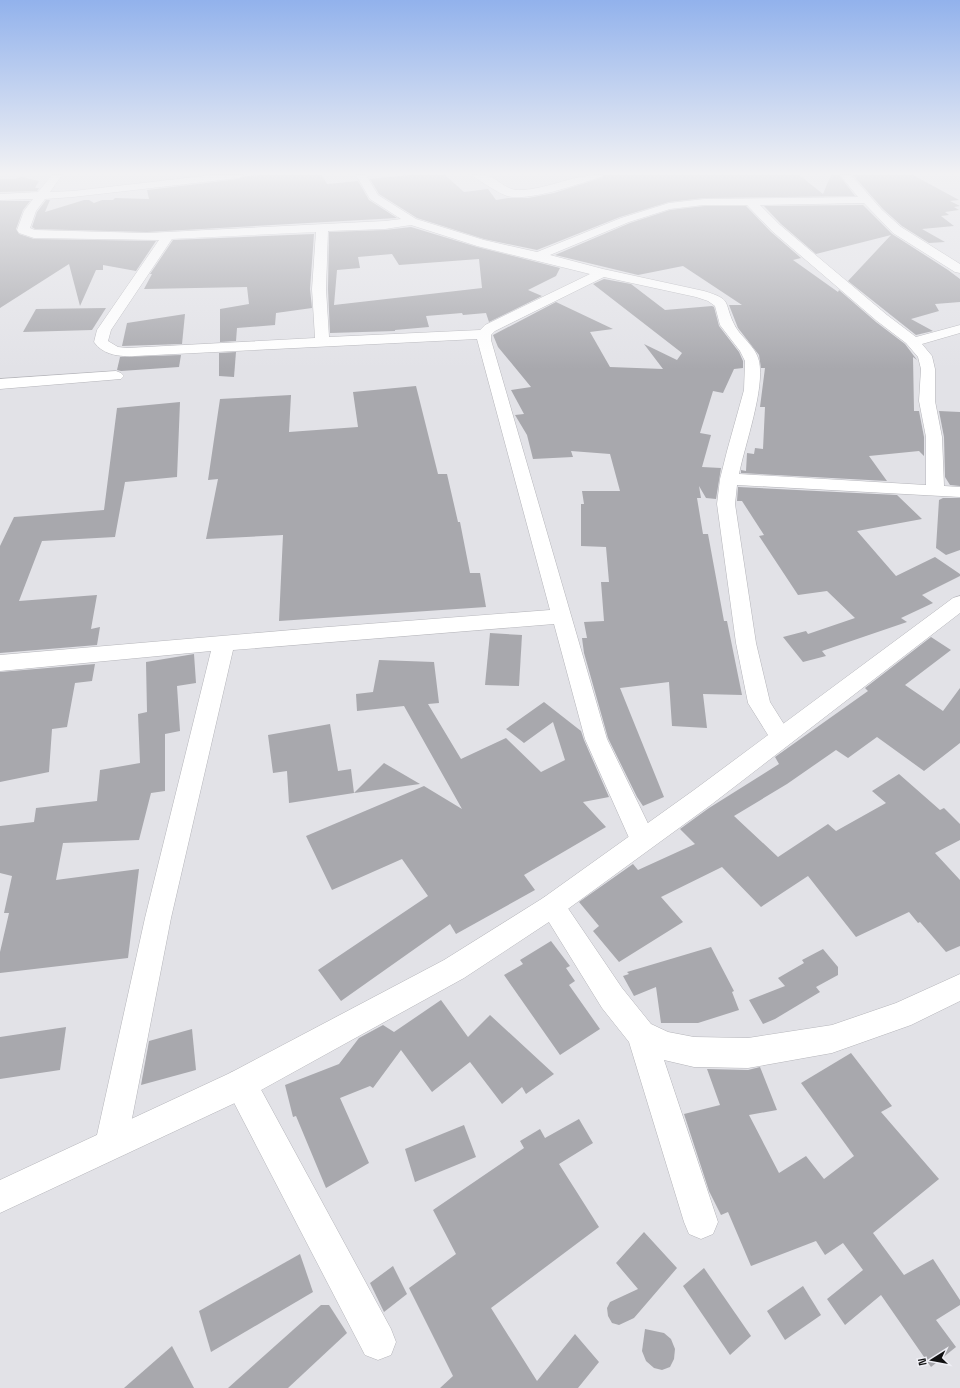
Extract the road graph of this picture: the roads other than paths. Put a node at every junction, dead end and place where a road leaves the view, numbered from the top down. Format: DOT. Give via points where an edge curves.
graph roads {
  1 [pos="165,240"];
  2 [pos="321,240"];
  3 [pos="471,240"];
  4 [pos="579,240"];
  5 [pos="790,240"];
  6 [pos="913,240"];
  7 [pos="538,256"];
  8 [pos="960,269"];
  9 [pos="602,273"];
  10 [pos="960,329"];
  11 [pos="484,334"];
  12 [pos="322,342"];
  13 [pos="914,342"];
  14 [pos="116,376"];
  15 [pos="0,384"];
  16 [pos="729,479"];
  17 [pos="935,490"];
  18 [pos="960,492"];
  19 [pos="960,603"];
  20 [pos="562,616"];
  21 [pos="224,643"];
  22 [pos="0,663"];
  23 [pos="781,737"];
  24 [pos="642,840"];
  25 [pos="552,906"];
  26 [pos="960,987"];
  27 [pos="641,1034"];
  28 [pos="241,1084"];
  29 [pos="111,1144"];
  30 [pos="0,1197"];
  31 [pos="701,1222"];
  32 [pos="378,1342"];
  1 -- 12 [label="street" via="104,330 101,342 109,350 125,352"];
  2 -- 12 [label="street" via="319,289"];
  3 -- 7 [label="street"];
  4 -- 7 [label="street"];
  5 -- 13 [label="street"];
  6 -- 8 [label="street"];
  7 -- 9 [label="street"];
  9 -- 11 [label="street" via="490,328"];
  9 -- 16 [label="street" via="699,294 713,298 721,304 727,325 747,350 752,361 752,390"];
  10 -- 13 [label="street"];
  11 -- 12 [label="street"];
  11 -- 20 [label="street"];
  13 -- 17 [label="street" via="925,356 928,370 927,401 934,438"];
  14 -- 15 [label="street"];
  16 -- 17 [label="street"];
  16 -- 23 [label="street" via="726,504 746,643 759,703"];
  17 -- 18 [label="street"];
  19 -- 23 [label="street"];
  20 -- 21 [label="street"];
  20 -- 24 [label="street" via="596,739"];
  21 -- 22 [label="street"];
  21 -- 29 [label="street" via="158,918"];
  23 -- 24 [label="street" via="704,797"];
  24 -- 25 [label="street"];
  25 -- 27 [label="street" via="612,998"];
  25 -- 28 [label="street" via="454,969"];
  26 -- 27 [label="street" via="901,1015 832,1039 748,1053 694,1052 665,1046"];
  27 -- 31 [label="street"];
  28 -- 29 [label="street"];
  28 -- 32 [label="street"];
  29 -- 30 [label="street"];
}
